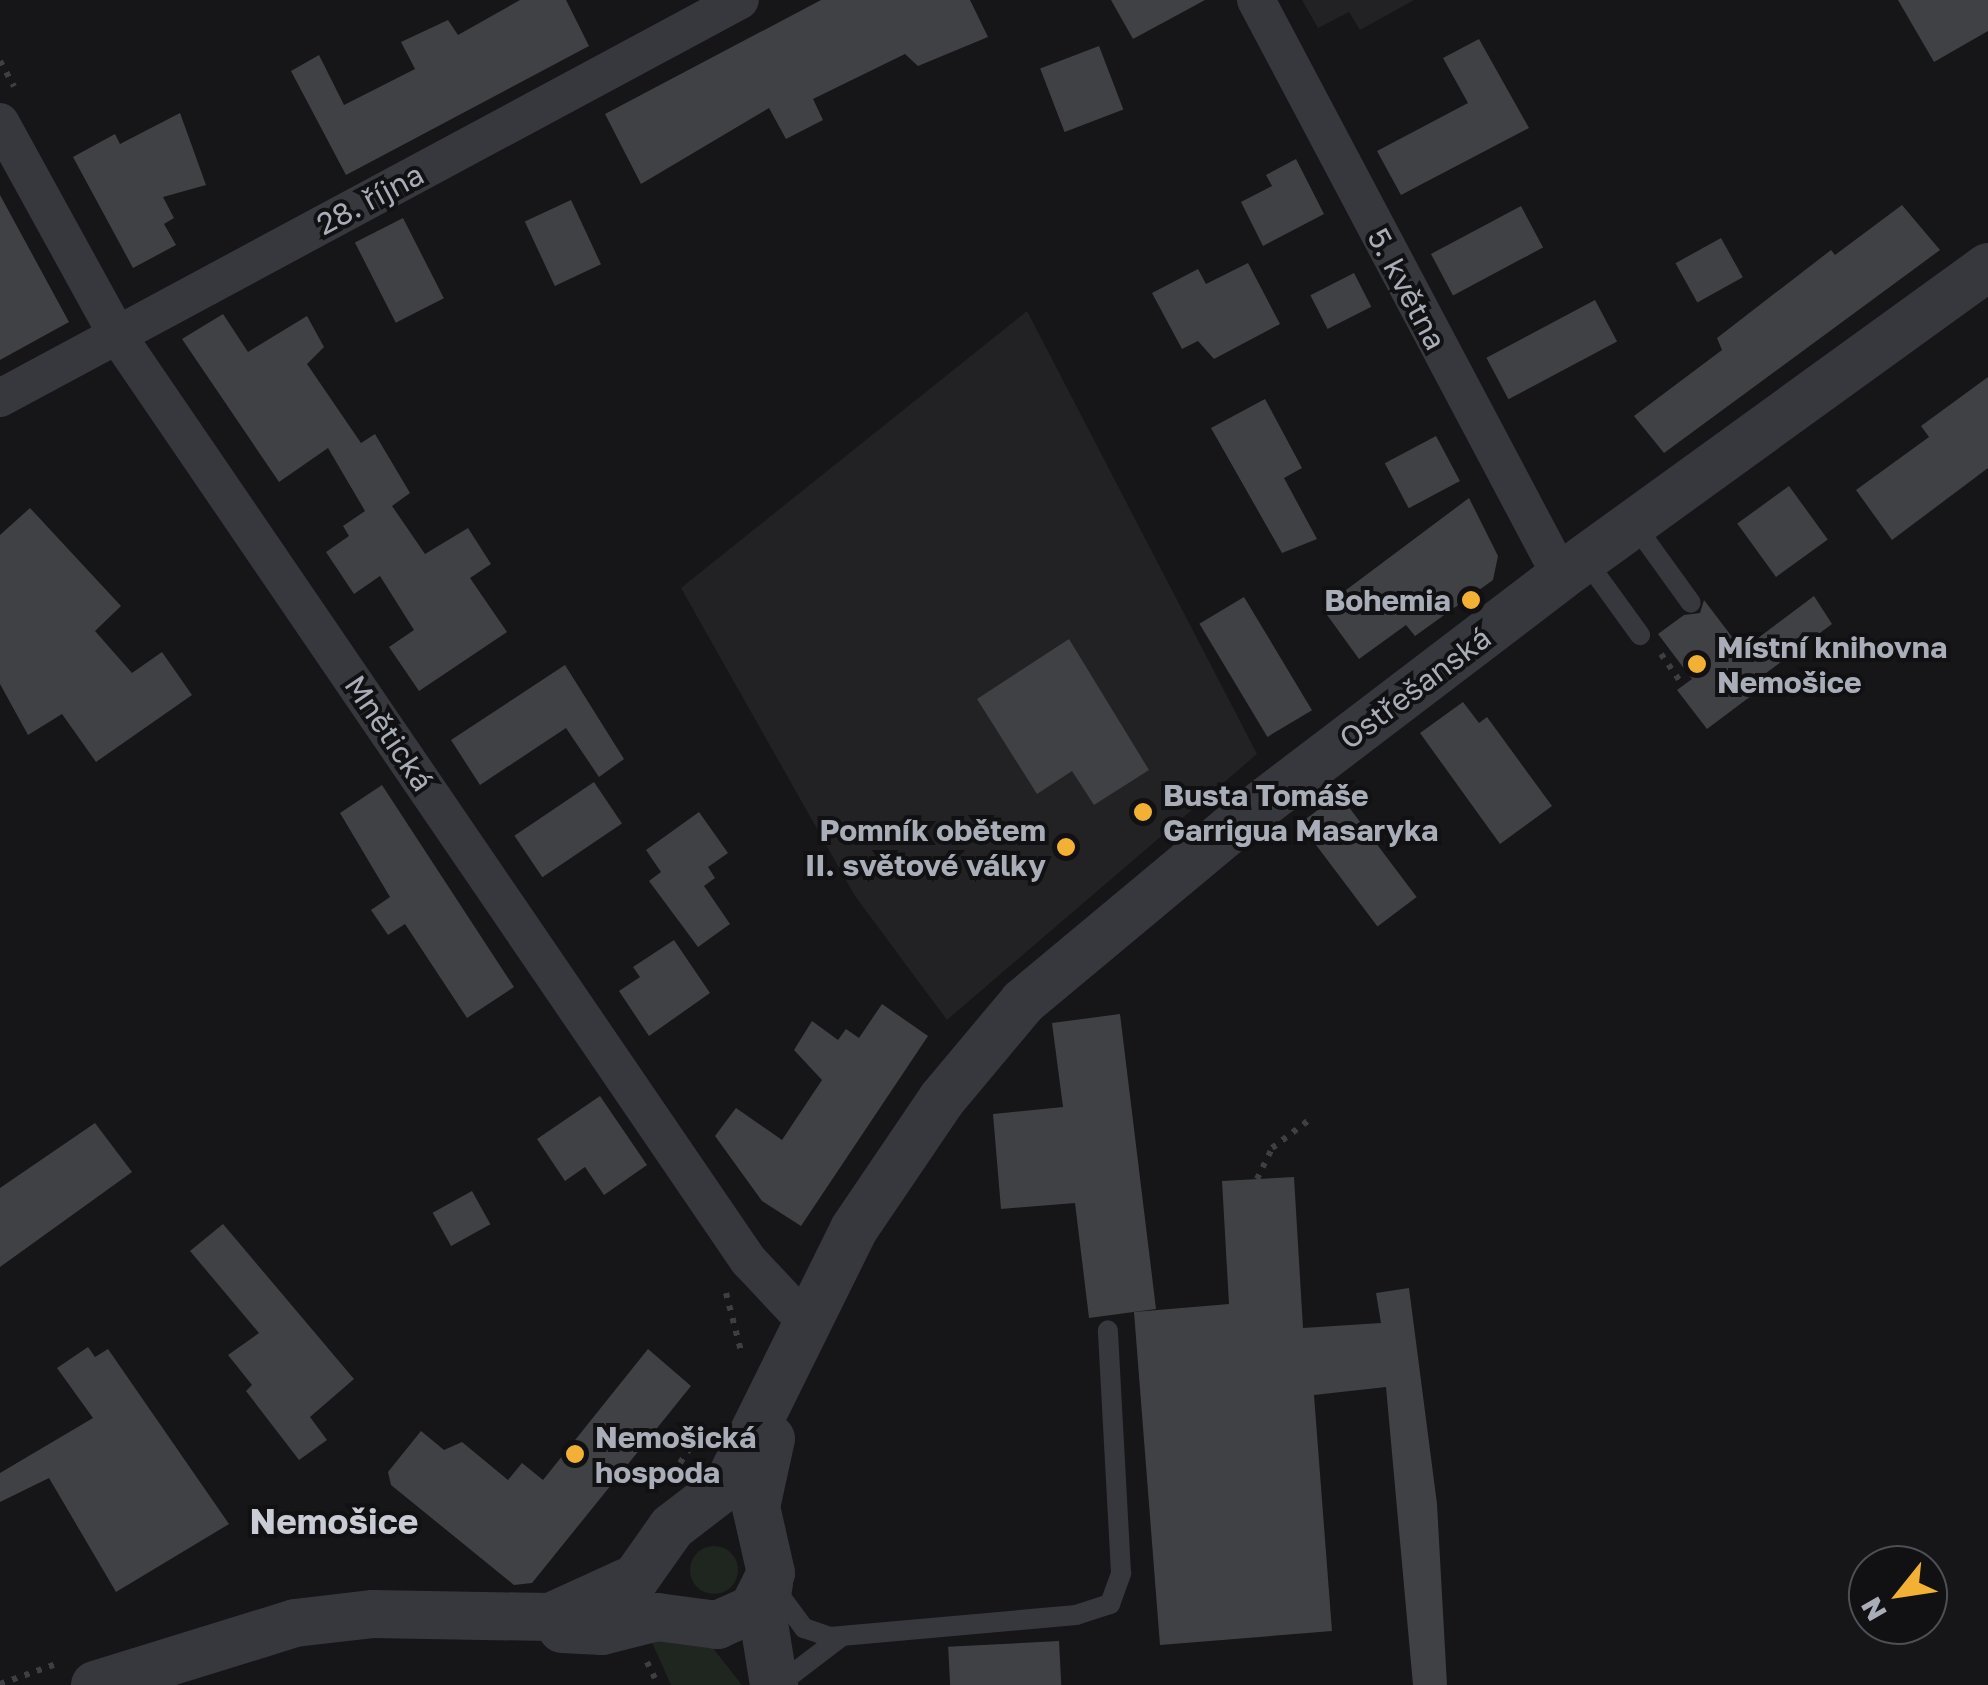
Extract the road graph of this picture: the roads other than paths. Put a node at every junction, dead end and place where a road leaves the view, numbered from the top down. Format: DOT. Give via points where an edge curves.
graph roads {
  1 [pos="740,0"];
  2 [pos="1256,0"];
  3 [pos="0,122"];
  4 [pos="1988,266"];
  5 [pos="118,335"];
  6 [pos="0,398"];
  7 [pos="1634,524"];
  8 [pos="1573,568"];
  9 [pos="1691,602"];
  10 [pos="1640,635"];
  11 [pos="1108,1330"];
  12 [pos="799,1343"];
  13 [pos="672,1533"];
  14 [pos="769,1567"];
  15 [pos="486,1618"];
  16 [pos="701,1624"];
  17 [pos="841,1637"];
  18 [pos="84,1672"];
  19 [pos="754,1685"];
  20 [pos="776,1685"];
  1 -- 5 [label="street, 28. října"];
  2 -- 8 [label="street, 5. května"];
  3 -- 5 [label="street, Mnětická"];
  4 -- 7 [label="street, Ostřešanská"];
  5 -- 6 [label="street, 28. října"];
  5 -- 12 [label="street, Mnětická"];
  7 -- 8 [label="street, Ostřešanská"];
  7 -- 9 [label="lane"];
  8 -- 10 [label="lane"];
  8 -- 12 [label="street, Ostřešanská" via="1249,814 1023,1002 896,1164 854,1229"];
  11 -- 17 [label="lane" via="1121,1573 1110,1604 1076,1615"];
  12 -- 13 [label="street" via="728,1484"];
  12 -- 14 [label="street" via="757,1494"];
  13 -- 14 [label="street" via="731,1513"];
  13 -- 15 [label="street" via="619,1590 550,1617"];
  13 -- 16 [label="street" via="656,1570 664,1598"];
  14 -- 16 [label="street" via="746,1616"];
  14 -- 17 [label="lane" via="782,1603 804,1628"];
  14 -- 20 [label="street" via="762,1617"];
  15 -- 16 [label="street" via="588,1632 657,1617"];
  15 -- 18 [label="street" via="331,1616"];
  16 -- 19 [label="street" via="736,1648"];
  17 -- 20 [label="lane"];
}
